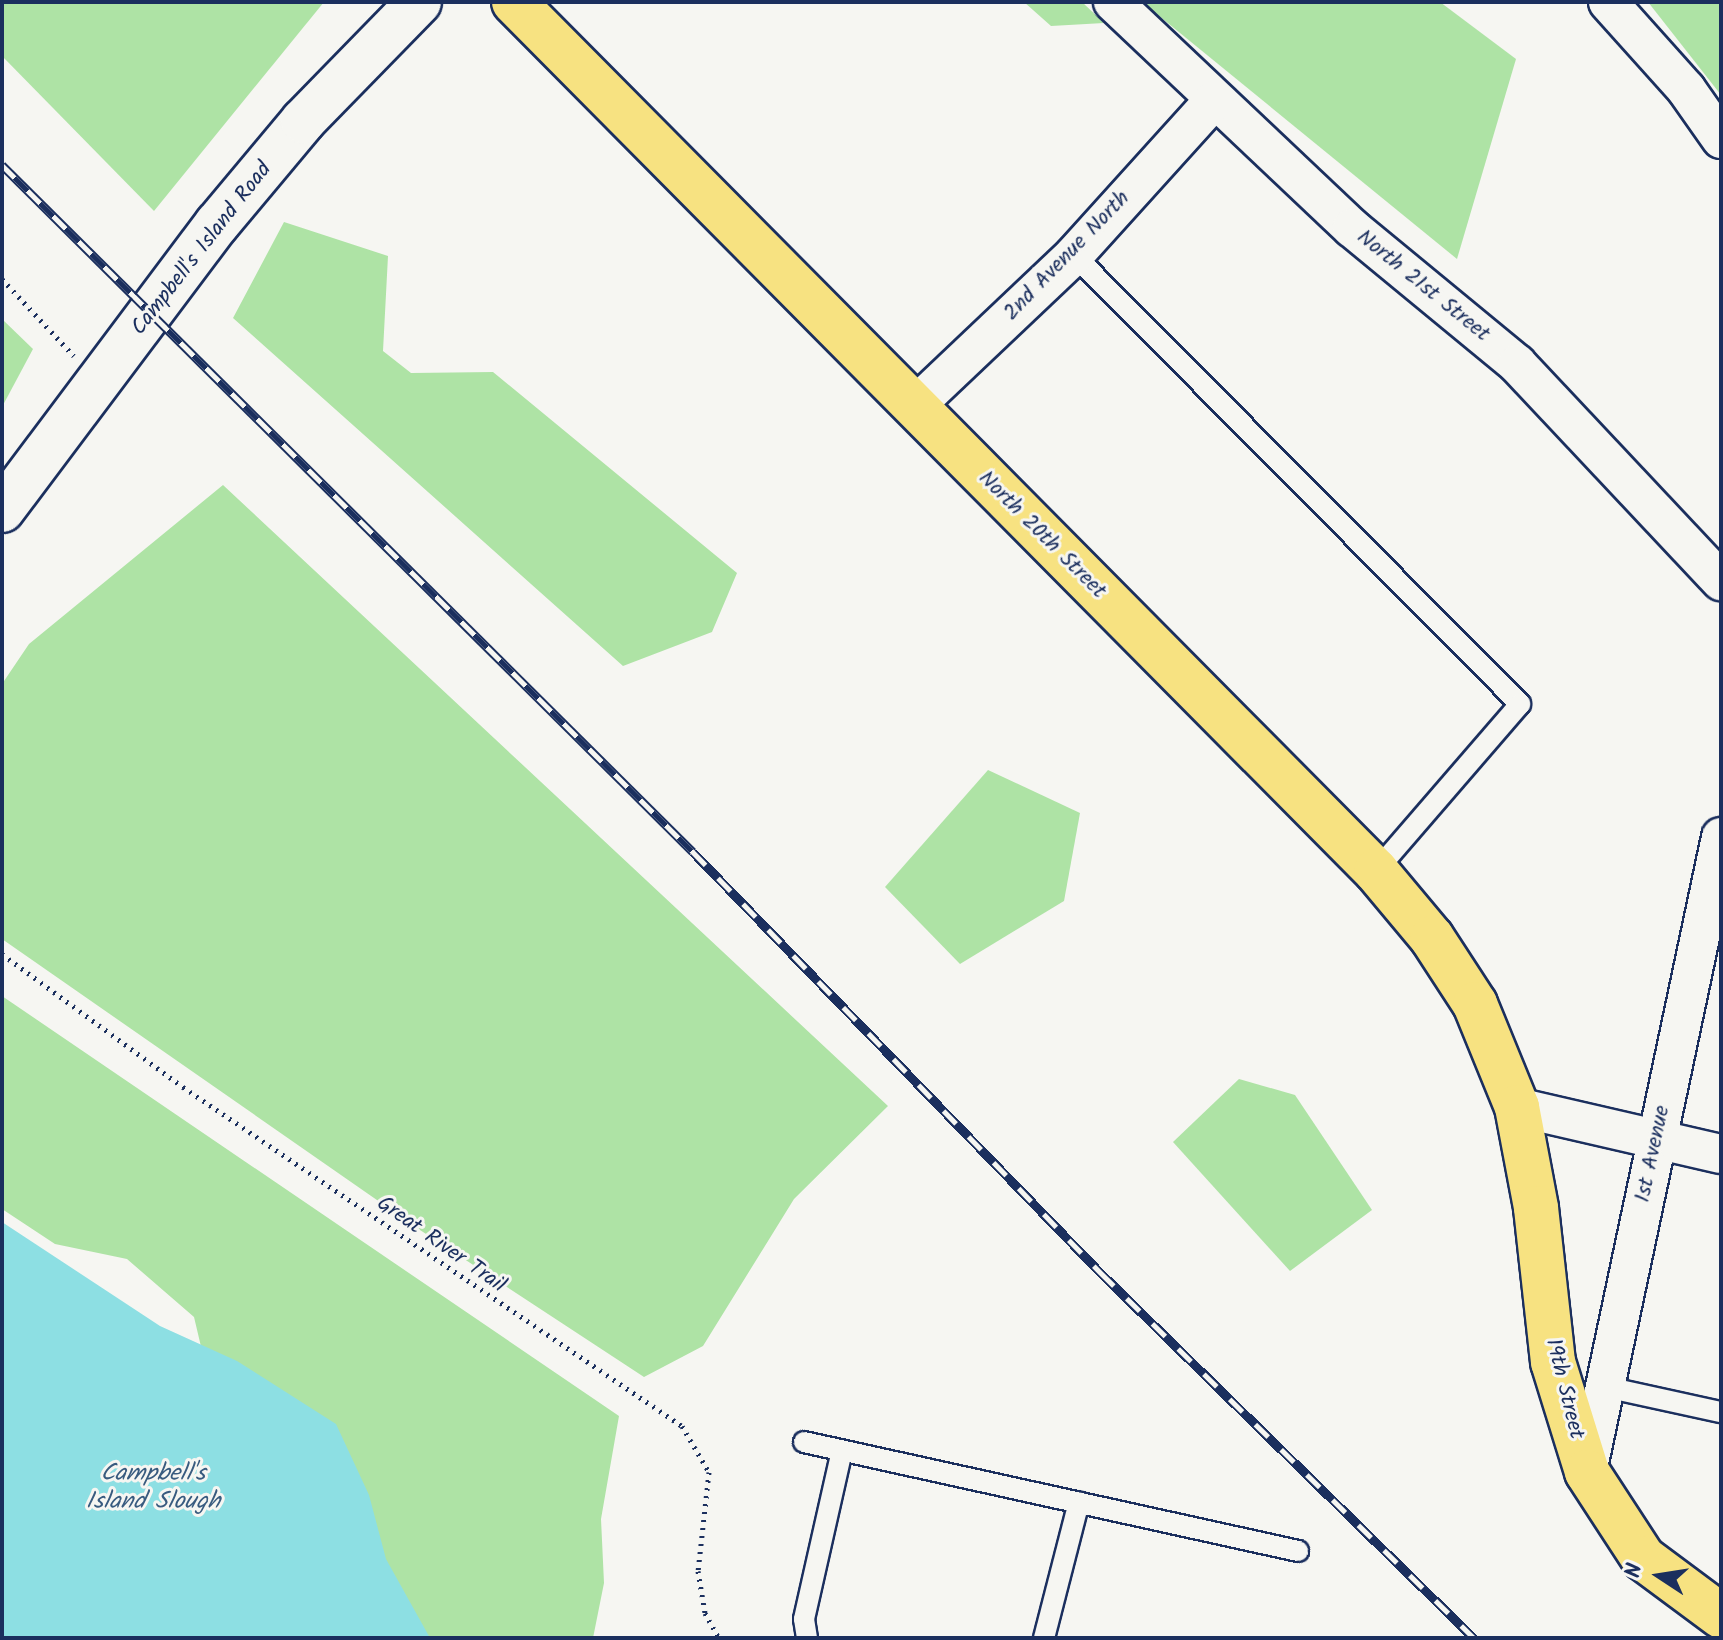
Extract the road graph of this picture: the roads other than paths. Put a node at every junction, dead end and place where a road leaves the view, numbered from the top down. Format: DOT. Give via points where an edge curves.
graph roads {
  1 [pos="419,2"];
  2 [pos="514,2"];
  3 [pos="1113,2"];
  4 [pos="1608,2"];
  5 [pos="1214,100"];
  6 [pos="1721,139"];
  7 [pos="1074,255"];
  8 [pos="915,406"];
  9 [pos="2,510"];
  10 [pos="1721,581"];
  11 [pos="1721,837"];
  12 [pos="1376,871"];
  13 [pos="1714,893"];
  14 [pos="1517,1107"];
  15 [pos="1656,1139"];
  16 [pos="1721,1154"];
  17 [pos="1606,1387"];
  18 [pos="1721,1412"];
  19 [pos="804,1442"];
  20 [pos="842,1451"];
  21 [pos="1587,1472"];
  22 [pos="1079,1502"];
  23 [pos="1298,1551"];
  24 [pos="1721,1616"];
  25 [pos="807,1638"];
  26 [pos="1044,1638"];
  1 -- 9 [label="street, Campbell's Island Road" via="227,212"];
  2 -- 8 [label="main road, North 20th Street"];
  3 -- 5 [label="street, North 21st Street"];
  4 -- 6 [label="street" via="1686,89"];
  5 -- 7 [label="street, 2nd Avenue North"];
  5 -- 10 [label="street, North 21st Street" via="1352,228 1517,364"];
  7 -- 8 [label="street, 2nd Avenue North"];
  7 -- 12 [label="lane" via="1520,704"];
  8 -- 12 [label="main road, North 20th Street"];
  11 -- 13 [label="street, 1st Avenue"];
  12 -- 14 [label="main road, North 20th Street" via="1475,1004"];
  13 -- 15 [label="street, 1st Avenue"];
  14 -- 15 [label="street"];
  14 -- 21 [label="main road, 19th Street" via="1536,1208 1553,1362"];
  15 -- 16 [label="street"];
  15 -- 17 [label="street, 1st Avenue"];
  17 -- 18 [label="lane"];
  17 -- 21 [label="street, 1st Avenue"];
  19 -- 20 [label="lane"];
  20 -- 22 [label="lane"];
  20 -- 25 [label="lane" via="804,1619"];
  21 -- 24 [label="main road, 19th Street" via="1643,1558"];
  22 -- 23 [label="lane"];
  22 -- 26 [label="lane"];
}
